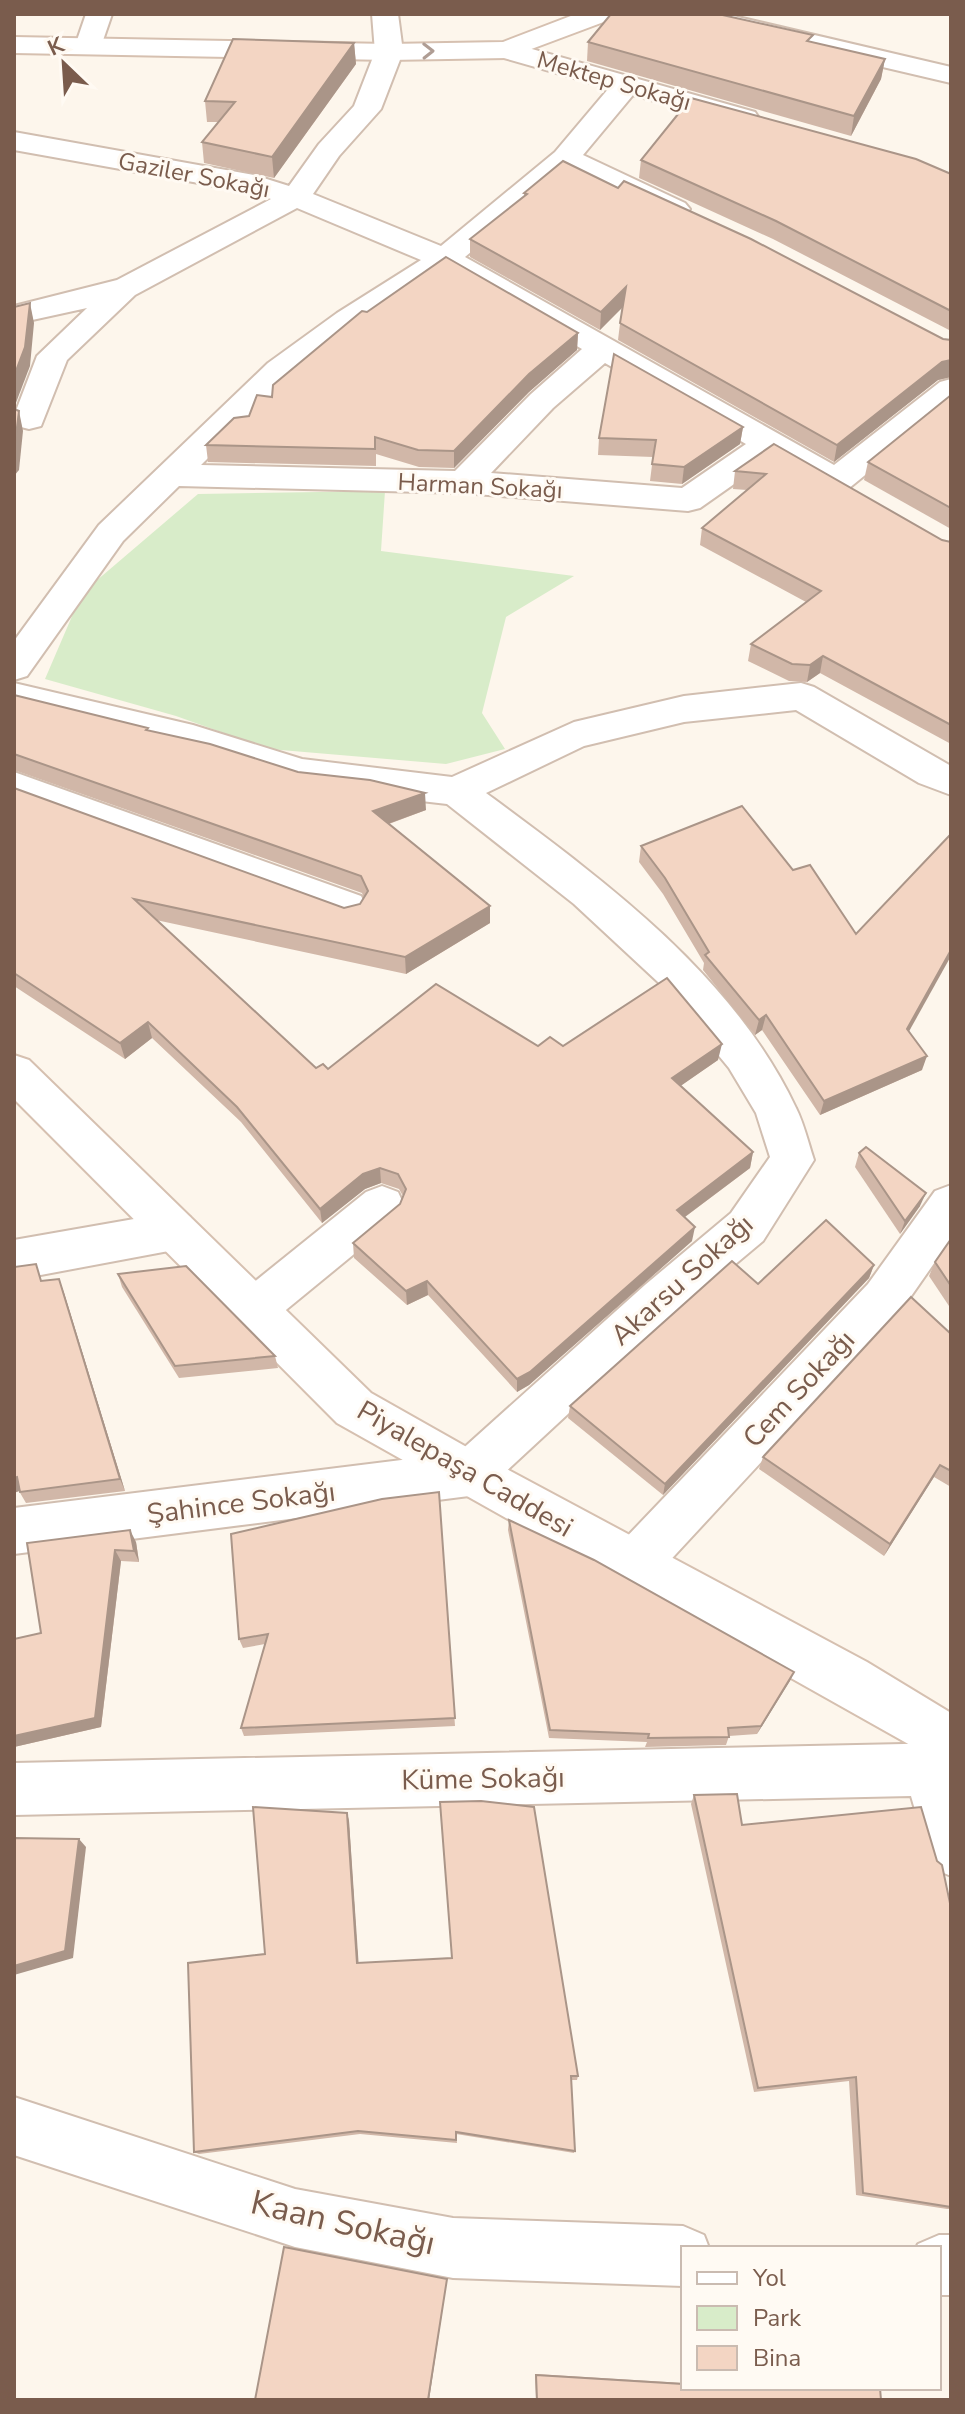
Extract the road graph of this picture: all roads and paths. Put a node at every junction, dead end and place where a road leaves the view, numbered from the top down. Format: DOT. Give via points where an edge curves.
graph roads {
  1 [pos="385,14"];
  2 [pos="600,14"];
  3 [pos="691,14"];
  4 [pos="14,27"];
  5 [pos="93,30"];
  6 [pos="14,45"];
  7 [pos="507,50"];
  8 [pos="389,52"];
  9 [pos="951,75"];
  10 [pos="625,86"];
  11 [pos="777,127"];
  12 [pos="14,141"];
  13 [pos="565,158"];
  14 [pos="296,197"];
  15 [pos="698,220"];
  16 [pos="445,258"];
  17 [pos="128,287"];
  18 [pos="14,315"];
  19 [pos="603,348"];
  20 [pos="951,389"];
  21 [pos="29,419"];
  22 [pos="770,443"];
  23 [pos="173,475"];
  24 [pos="463,482"];
  25 [pos="14,667"];
  26 [pos="14,696"];
  27 [pos="945,769"];
  28 [pos="14,786"];
  29 [pos="456,791"];
  30 [pos="347,907"];
  31 [pos="14,1072"];
  32 [pos="951,1204"];
  33 [pos="382,1205"];
  34 [pos="174,1231"];
  35 [pos="14,1260"];
  36 [pos="254,1309"];
  37 [pos="469,1474"];
  38 [pos="14,1531"];
  39 [pos="634,1564"];
  40 [pos="944,1760"];
  41 [pos="14,1789"];
  42 [pos="951,1849"];
  43 [pos="14,2126"];
  44 [pos="681,2256"];
  1 -- 8 [label="street"];
  2 -- 7 [label="street"];
  3 -- 9 [label="street"];
  4 -- 5 [label="street"];
  5 -- 6 [label="street"];
  5 -- 8 [label="street"];
  8 -- 7 [label="street, one-way"];
  7 -- 10 [label="street, Mektep Sokağı"];
  8 -- 14 [label="street, Gaziler Sokağı" via="367,109"];
  10 -- 11 [label="street, Mektep Sokağı"];
  10 -- 13 [label="street"];
  12 -- 14 [label="street, Gaziler Sokağı" via="254,184"];
  13 -- 15 [label="street"];
  13 -- 16 [label="street"];
  14 -- 16 [label="street"];
  14 -- 17 [label="street"];
  16 -- 19 [label="street"];
  16 -- 23 [label="street" via="279,370"];
  17 -- 18 [label="street"];
  17 -- 21 [label="street" via="53,356"];
  19 -- 22 [label="street"];
  19 -- 24 [label="street"];
  20 -- 22 [label="street" via="849,488"];
  22 -- 24 [label="street, Harman Sokağı" via="688,500"];
  23 -- 24 [label="street, Harman Sokağı"];
  23 -- 25 [label="street" via="111,533"];
  26 -- 29 [label="street" via="193,739 301,773"];
  27 -- 29 [label="street" via="801,696 684,709 574,735"];
  28 -- 30 [label="street"];
  29 -- 37 [label="street, Akarsu Sokağı" via="543,856 684,982 738,1044 774,1105 792,1160 747,1227"];
  31 -- 34 [label="street, Piyalepaşa Caddesi"];
  32 -- 39 [label="street, Cem Sokağı" via="884,1298"];
  33 -- 36 [label="street"];
  34 -- 35 [label="street"];
  34 -- 36 [label="street, Piyalepaşa Caddesi"];
  36 -- 37 [label="street, Piyalepaşa Caddesi" via="354,1408"];
  37 -- 38 [label="street, Şahince Sokağı"];
  37 -- 39 [label="street, Piyalepaşa Caddesi"];
  39 -- 40 [label="street, Piyalepaşa Caddesi" via="849,1680"];
  40 -- 41 [label="street, Küme Sokağı"];
  40 -- 42 [label="street"];
  43 -- 44 [label="street, Kaan Sokağı" via="295,2218 453,2248"];
}
